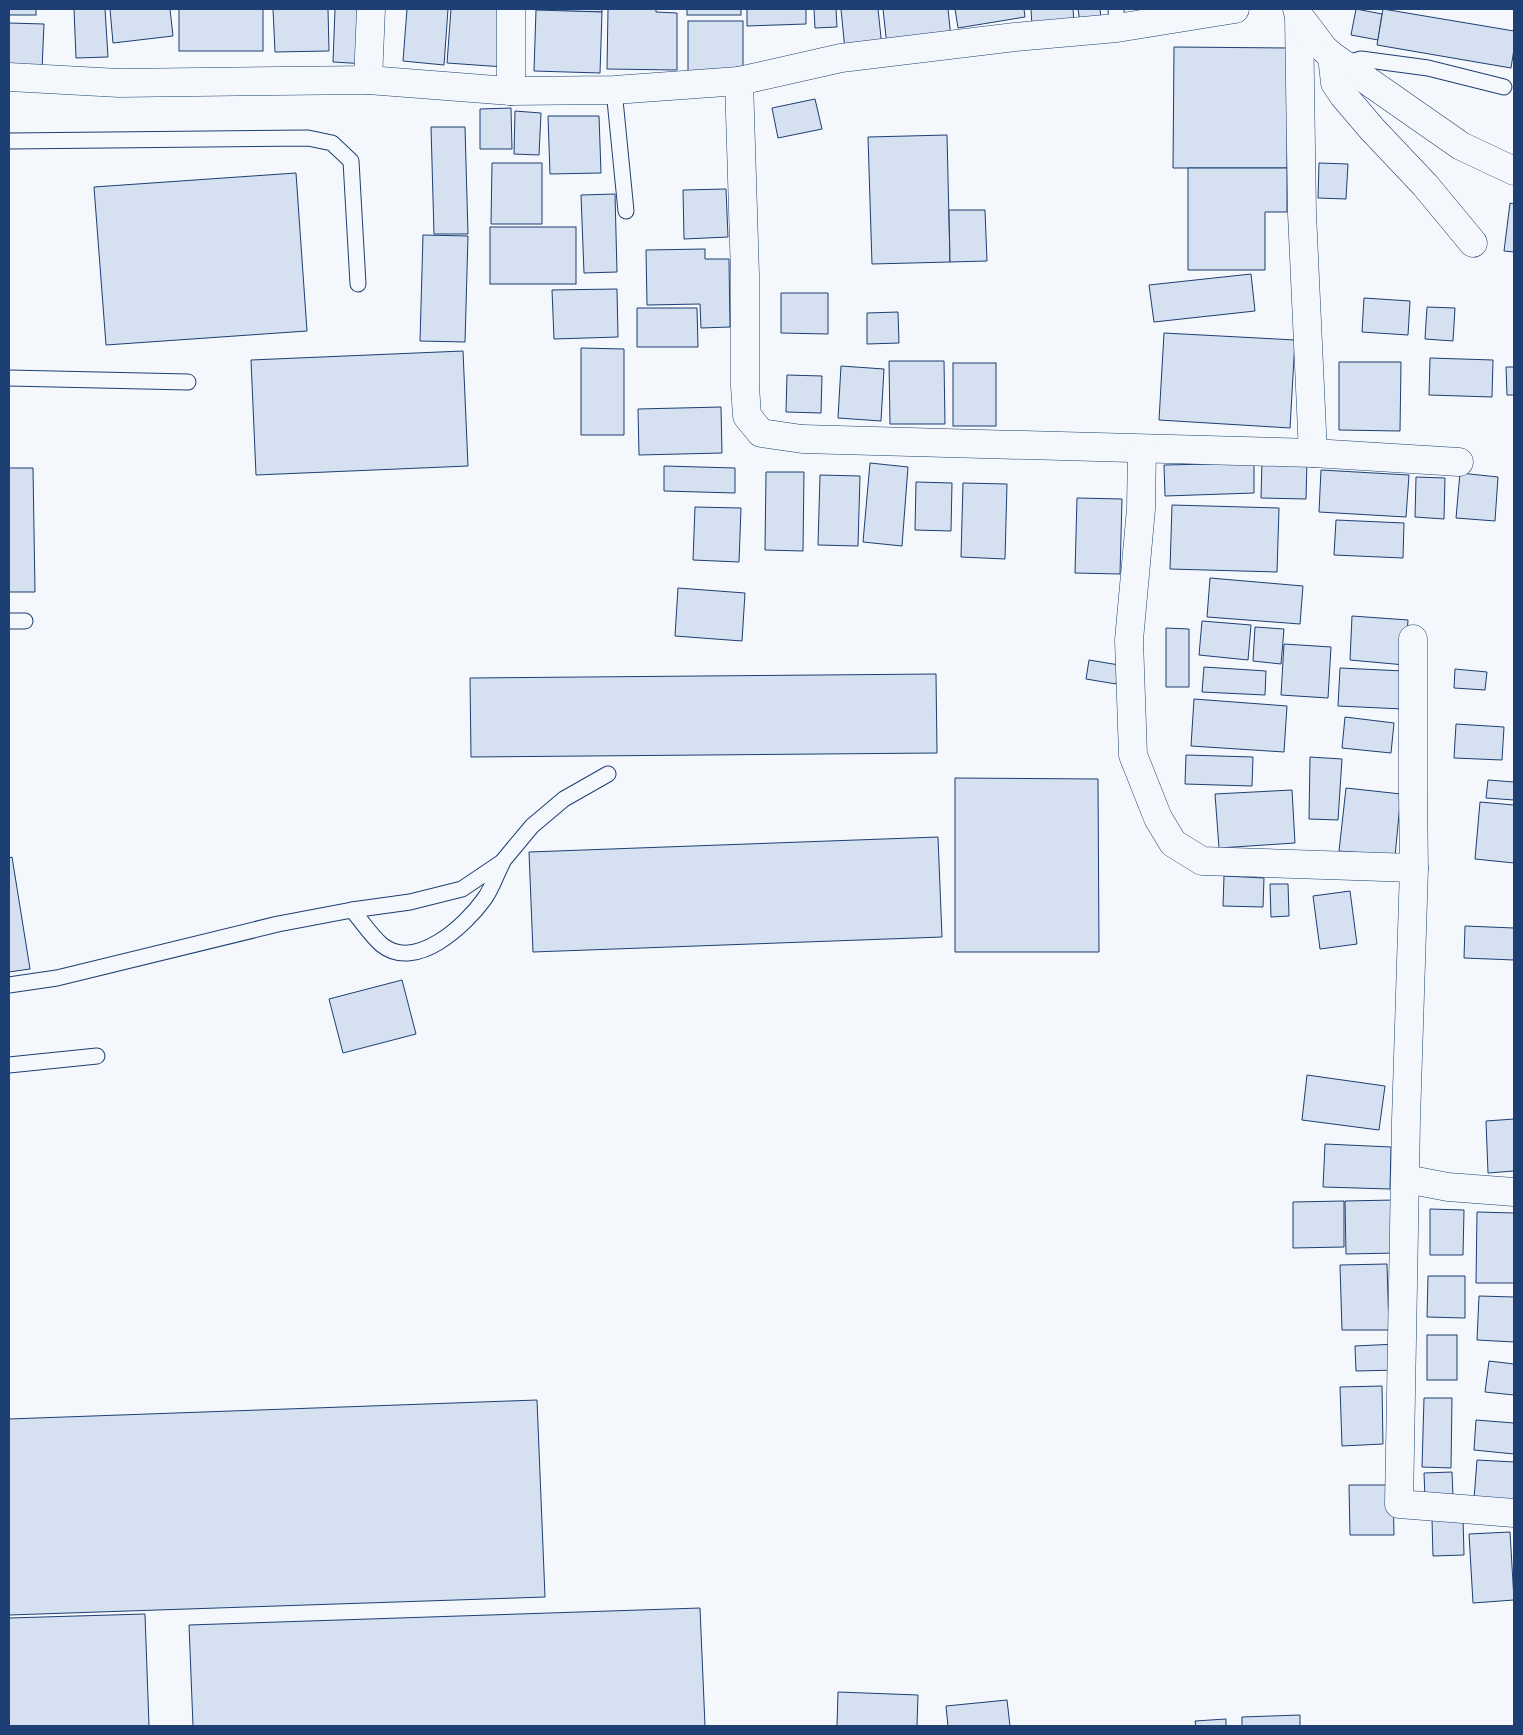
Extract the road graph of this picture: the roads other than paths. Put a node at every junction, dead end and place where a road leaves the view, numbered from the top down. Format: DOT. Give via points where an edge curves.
graph roads {
  1 [pos="371,9"];
  2 [pos="512,9"];
  3 [pos="1235,9"];
  4 [pos="1298,12"];
  5 [pos="1116,18"];
  6 [pos="1338,60"];
  7 [pos="9,77"];
  8 [pos="368,80"];
  9 [pos="739,81"];
  10 [pos="1504,87"];
  11 [pos="614,90"];
  12 [pos="511,91"];
  13 [pos="9,141"];
  14 [pos="1514,171"];
  15 [pos="626,211"];
  16 [pos="1473,243"];
  17 [pos="358,284"];
  18 [pos="9,378"];
  19 [pos="188,382"];
  20 [pos="1142,449"];
  21 [pos="1313,453"];
  22 [pos="1459,462"];
  23 [pos="9,621"];
  24 [pos="25,621"];
  25 [pos="1413,639"];
  26 [pos="608,774"];
  27 [pos="502,862"];
  28 [pos="1414,868"];
  29 [pos="352,910"];
  30 [pos="9,985"];
  31 [pos="97,1056"];
  32 [pos="9,1065"];
  33 [pos="1406,1179"];
  34 [pos="1514,1192"];
  35 [pos="1514,1513"];
  1 -- 8 [label="street"];
  2 -- 12 [label="street"];
  3 -- 5 [label="street"];
  4 -- 6 [label="street" via="1324,50"];
  4 -- 21 [label="street" via="1302,213"];
  5 -- 9 [label="street" via="1016,37 841,58"];
  6 -- 10 [label="lane" via="1361,59 1428,68"];
  6 -- 14 [label="street" via="1461,146"];
  6 -- 16 [label="street" via="1335,83 1342,95"];
  7 -- 8 [label="street" via="118,83"];
  8 -- 12 [label="street"];
  9 -- 11 [label="street"];
  9 -- 20 [label="street" via="745,386 748,416 761,432 802,439"];
  11 -- 12 [label="street"];
  11 -- 15 [label="lane"];
  13 -- 17 [label="lane" via="308,138 332,143 351,161"];
  18 -- 19 [label="lane"];
  20 -- 21 [label="street"];
  20 -- 28 [label="street" via="1142,509 1129,640 1133,755 1158,818 1173,843 1202,861"];
  21 -- 22 [label="street"];
  23 -- 24 [label="lane"];
  25 -- 28 [label="street"];
  26 -- 27 [label="lane" via="564,799 532,826"];
  27 -- 29 [label="lane" via="462,889 410,902"];
  27 -- 29 [label="lane" via="485,898 456,931 420,952 399,953 383,946"];
  28 -- 33 [label="street"];
  29 -- 30 [label="lane" via="278,924 57,978"];
  31 -- 32 [label="lane"];
  33 -- 34 [label="street" via="1448,1187"];
  33 -- 35 [label="street" via="1399,1504"];
}
